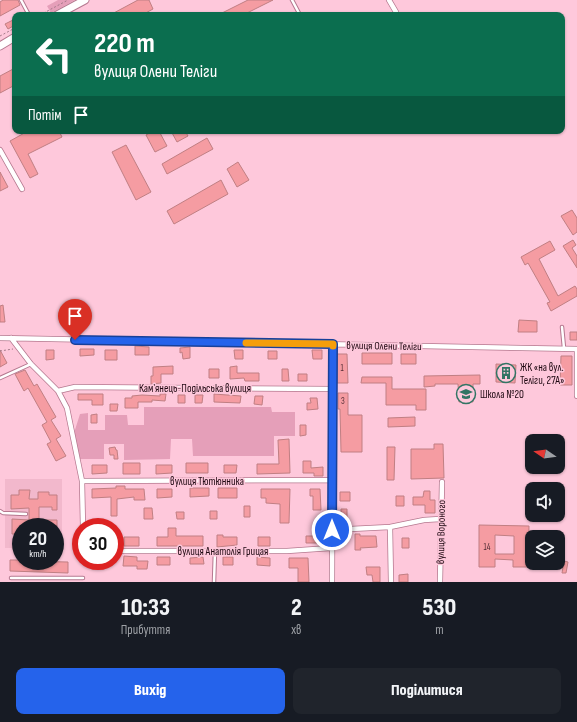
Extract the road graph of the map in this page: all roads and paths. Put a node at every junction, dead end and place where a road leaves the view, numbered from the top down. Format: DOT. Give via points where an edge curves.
graph roads {
  1 [pos="21,0"];
  2 [pos="68,0"];
  3 [pos="85,0"];
  4 [pos="292,0"];
  5 [pos="389,0"];
  6 [pos="27,12"];
  7 [pos="46,12"];
  8 [pos="63,12"];
  9 [pos="298,12"];
  10 [pos="396,12"];
  11 [pos="12,30"];
  12 [pos="0,36"];
  13 [pos="12,39"];
  14 [pos="0,46"];
  15 [pos="0,150"];
  16 [pos="22,189"];
  17 [pos="562,327"];
  18 [pos="0,338"];
  19 [pos="11,338"];
  20 [pos="333,344"];
  21 [pos="564,348"];
  22 [pos="20,349"];
  23 [pos="577,349"];
  24 [pos="0,351"];
  25 [pos="31,364"];
  26 [pos="0,378"];
  27 [pos="332,388"];
  28 [pos="58,391"];
  29 [pos="577,396"];
  30 [pos="331,480"];
  31 [pos="82,481"];
  32 [pos="442,482"];
  33 [pos="0,510"];
  34 [pos="26,514"];
  35 [pos="83,518"];
  36 [pos="440,519"];
  37 [pos="390,527"];
  38 [pos="332,530"];
  39 [pos="332,548"];
  40 [pos="124,551"];
  41 [pos="215,551"];
  42 [pos="11,578"];
  43 [pos="83,578"];
  44 [pos="214,582"];
  45 [pos="332,582"];
  46 [pos="391,582"];
  47 [pos="440,582"];
  1 -- 6 [label="lane"];
  2 -- 7 [label="path"];
  3 -- 8 [label="main road"];
  4 -- 9 [label="lane"];
  5 -- 10 [label="street"];
  11 -- 12 [label="path"];
  13 -- 14 [label="main road"];
  15 -- 16 [label="street"];
  17 -- 21 [label="lane"];
  18 -- 19 [label="street, вулиця Олени Теліги"];
  19 -- 20 [label="street, вулиця Олени Теліги"];
  19 -- 22 [label="street"];
  20 -- 21 [label="street, вулиця Олени Теліги"];
  20 -- 27 [label="street"];
  21 -- 23 [label="street, вулиця Олени Теліги"];
  22 -- 24 [label="path"];
  22 -- 25 [label="street"];
  23 -- 29 [label="street"];
  25 -- 26 [label="lane"];
  25 -- 28 [label="street"];
  27 -- 28 [label="street, Камʼянець-Подільська вулиця" via="75,387"];
  27 -- 30 [label="street"];
  28 -- 31 [label="street" via="67,408"];
  30 -- 31 [label="street, вулиця Тютюнника"];
  30 -- 38 [label="street"];
  31 -- 35 [label="street"];
  32 -- 36 [label="street, вулиця Вороного"];
  33 -- 34 [label="lane" via="3,513"];
  36 -- 37 [label="street"];
  36 -- 47 [label="street, вулиця Вороного"];
  37 -- 38 [label="street"];
  37 -- 46 [label="street"];
  38 -- 39 [label="street"];
  39 -- 41 [label="street, вулиця Анатолія Грицая"];
  39 -- 45 [label="street"];
  40 -- 41 [label="street, вулиця Анатолія Грицая"];
  41 -- 44 [label="lane"];
  42 -- 43 [label="lane"];
}
